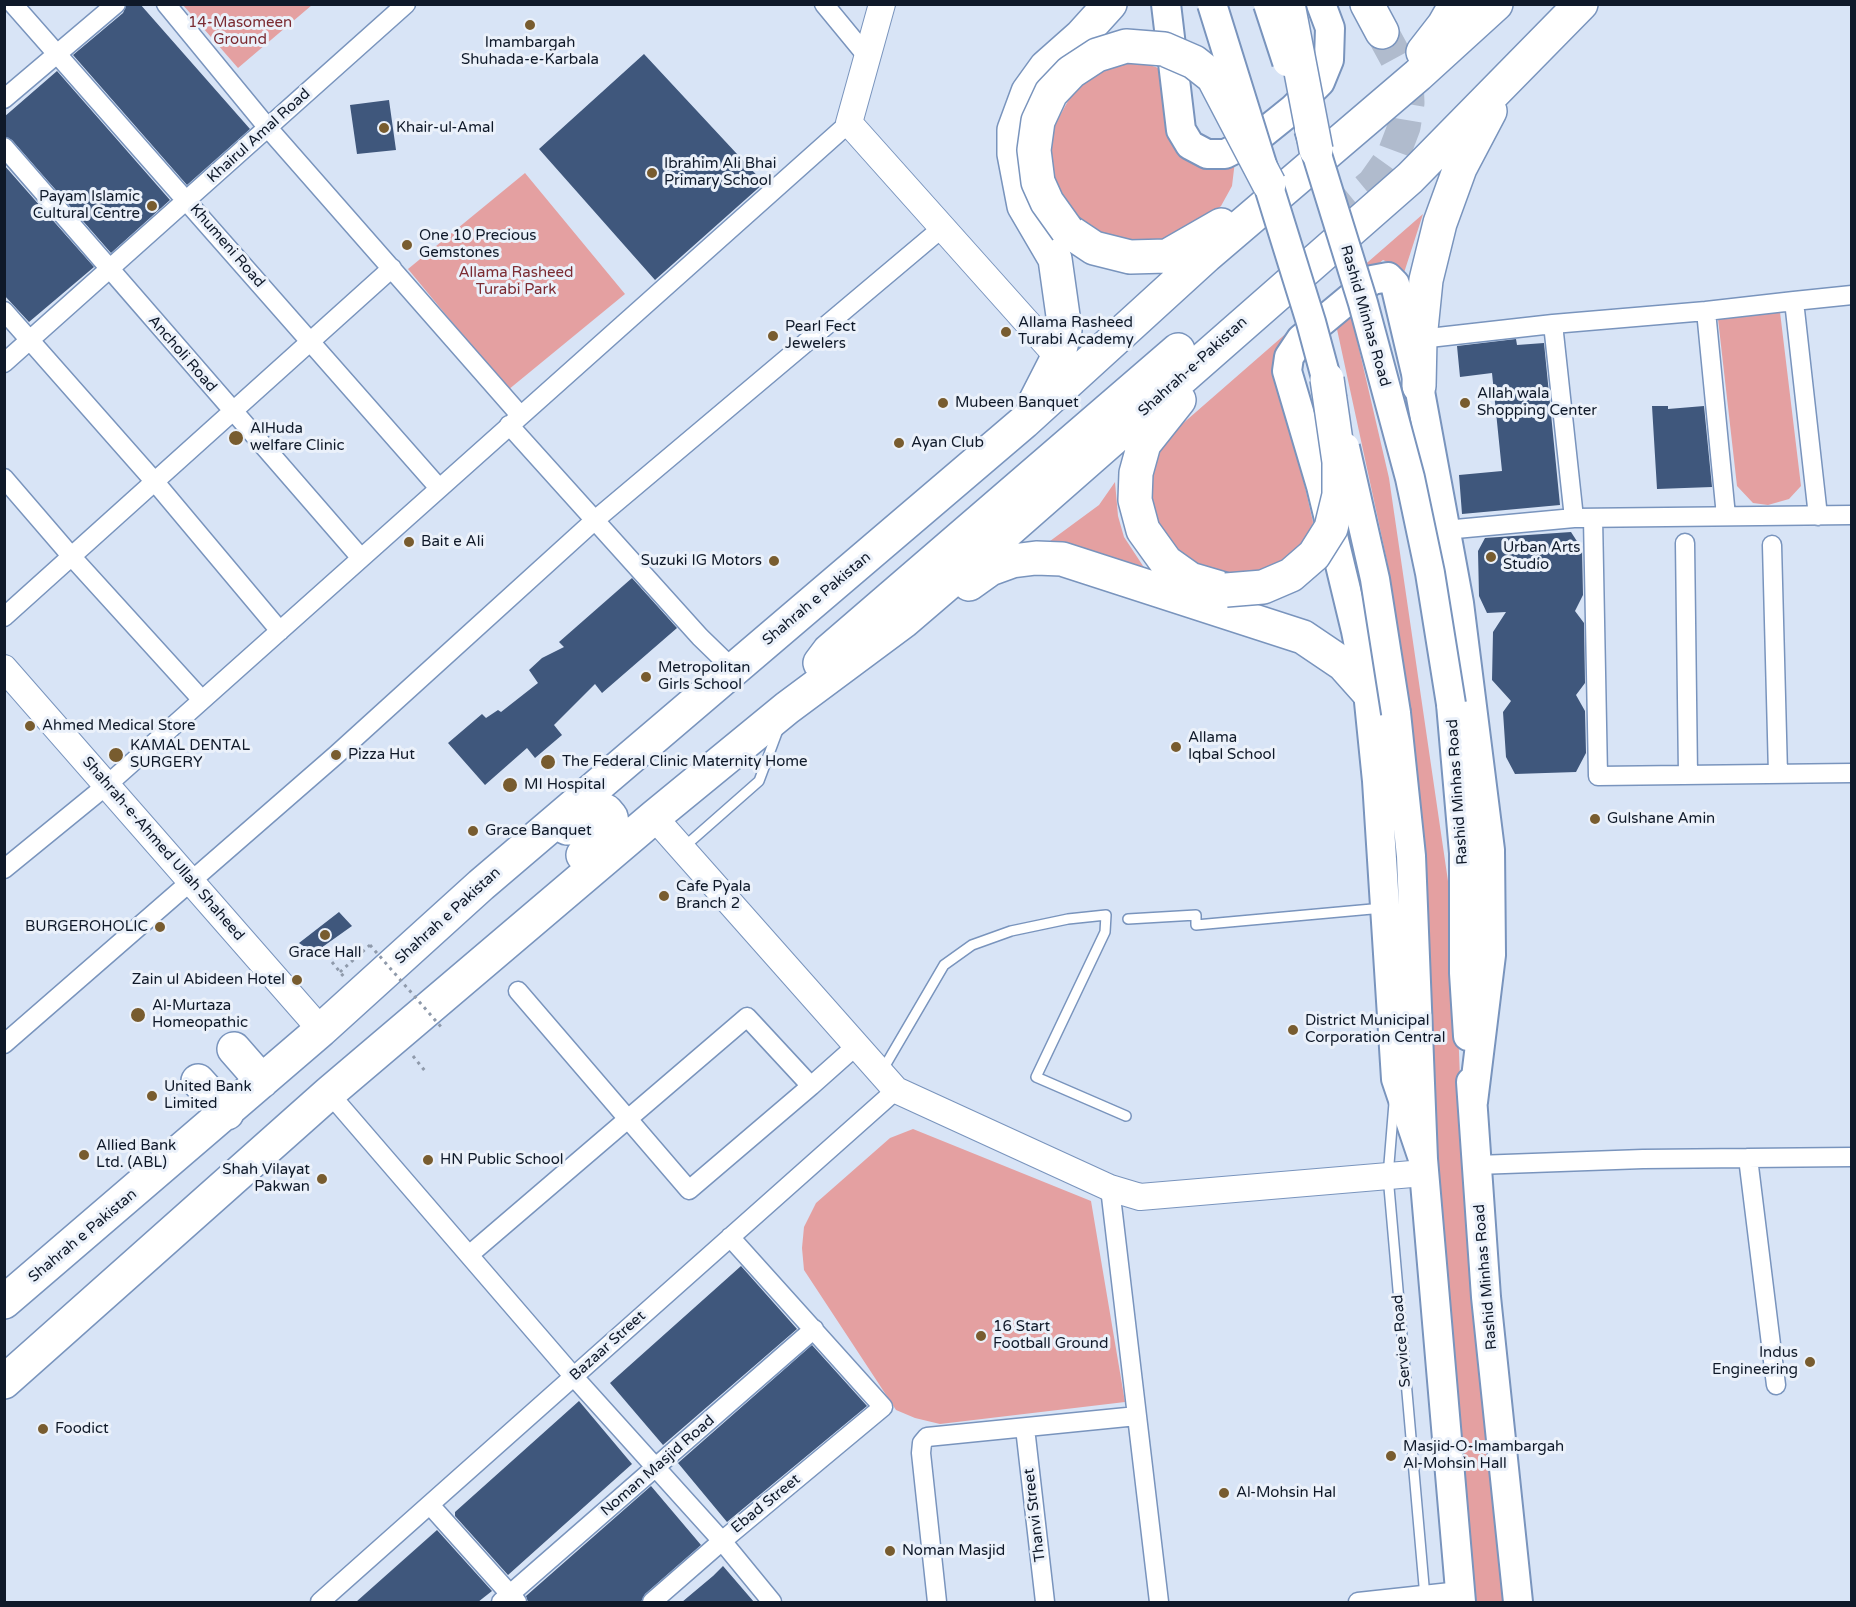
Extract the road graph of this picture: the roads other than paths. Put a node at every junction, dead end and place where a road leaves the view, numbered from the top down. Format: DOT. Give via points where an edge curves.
graph roads {
  1 [pos="13,4"];
  2 [pos="116,4"];
  3 [pos="166,4"];
  4 [pos="824,4"];
  5 [pos="882,4"];
  6 [pos="1110,4"];
  7 [pos="1166,4"];
  8 [pos="1212,4"];
  9 [pos="1268,4"];
  10 [pos="1288,4"];
  11 [pos="1321,4"];
  12 [pos="1456,4"];
  13 [pos="1496,4"];
  14 [pos="1581,4"];
  15 [pos="406,5"];
  16 [pos="866,55"];
  17 [pos="56,56"];
  18 [pos="1519,67"];
  19 [pos="4,99"];
  20 [pos="1373,114"];
  21 [pos="849,123"];
  22 [pos="268,128"];
  23 [pos="4,147"];
  24 [pos="1316,150"];
  25 [pos="1282,183"];
  26 [pos="187,200"];
  27 [pos="1328,221"];
  28 [pos="942,228"];
  29 [pos="392,268"];
  30 [pos="108,270"];
  31 [pos="1851,295"];
  32 [pos="1794,301"];
  33 [pos="4,311"];
  34 [pos="1706,311"];
  35 [pos="1255,312"];
  36 [pos="1553,324"];
  37 [pos="1420,339"];
  38 [pos="30,340"];
  39 [pos="309,340"];
  40 [pos="1058,357"];
  41 [pos="4,363"];
  42 [pos="1327,379"];
  43 [pos="1419,386"];
  44 [pos="233,412"];
  45 [pos="515,420"];
  46 [pos="1024,422"];
  47 [pos="4,478"];
  48 [pos="155,482"];
  49 [pos="439,488"];
  50 [pos="1851,515"];
  51 [pos="1726,516"];
  52 [pos="1818,516"];
  53 [pos="1584,518"];
  54 [pos="595,520"];
  55 [pos="1445,530"];
  56 [pos="1685,543"];
  57 [pos="1772,545"];
  58 [pos="72,557"];
  59 [pos="361,558"];
  60 [pos="4,617"];
  61 [pos="904,621"];
  62 [pos="279,631"];
  63 [pos="4,668"];
  64 [pos="734,670"];
  65 [pos="1368,692"];
  66 [pos="202,700"];
  67 [pos="787,708"];
  68 [pos="1851,773"];
  69 [pos="1778,774"];
  70 [pos="1688,775"];
  71 [pos="107,785"];
  72 [pos="654,817"];
  73 [pos="682,848"];
  74 [pos="5,869"];
  75 [pos="191,881"];
  76 [pos="481,885"];
  77 [pos="1385,908"];
  78 [pos="1128,919"];
  79 [pos="477,967"];
  80 [pos="518,990"];
  81 [pos="321,1030"];
  82 [pos="4,1044"];
  83 [pos="856,1046"];
  84 [pos="234,1049"];
  85 [pos="1396,1079"];
  86 [pos="198,1081"];
  87 [pos="262,1081"];
  88 [pos="888,1082"];
  89 [pos="812,1086"];
  90 [pos="329,1093"];
  91 [pos="1473,1102"];
  92 [pos="227,1113"];
  93 [pos="1126,1116"];
  94 [pos="628,1118"];
  95 [pos="1851,1157"];
  96 [pos="1748,1158"];
  97 [pos="1423,1166"];
  98 [pos="1477,1166"];
  99 [pos="1388,1176"];
  100 [pos="1110,1188"];
  101 [pos="730,1237"];
  102 [pos="470,1255"];
  103 [pos="4,1302"];
  104 [pos="814,1329"];
  105 [pos="574,1377"];
  106 [pos="4,1382"];
  107 [pos="1776,1385"];
  108 [pos="1137,1416"];
  109 [pos="1025,1428"];
  110 [pos="656,1468"];
  111 [pos="430,1505"];
  112 [pos="722,1540"];
  113 [pos="1460,1597"];
  114 [pos="1425,1599"];
  115 [pos="510,1600"];
  116 [pos="320,1602"];
  117 [pos="652,1602"];
  118 [pos="772,1602"];
  119 [pos="937,1602"];
  120 [pos="1045,1602"];
  121 [pos="1159,1602"];
  122 [pos="1358,1602"];
  123 [pos="1518,1602"];
  1 -- 17 [label="street, Khumeni Road"];
  2 -- 17 [label="street"];
  3 -- 22 [label="street"];
  4 -- 16 [label="street"];
  5 -- 16 [label="street"];
  6 -- 40 [label="highway" via="1046,67 1029,92 1014,130 1014,154 1024,206 1055,259 1065,330"];
  7 -- 11 [label="main road" via="1181,130 1190,145 1207,154 1225,154 1257,138 1320,82 1329,60 1330,28"];
  8 -- 25 [label="main road, bridge"];
  9 -- 24 [label="main road, Rashid Minhas Road, bridge"];
  10 -- 24 [label="highway, bridge"];
  12 -- 20 [label="highway" via="1444,25"];
  13 -- 20 [label="highway"];
  14 -- 18 [label="highway, Shahrah-e-Pakistan"];
  15 -- 22 [label="street, Khairul Amal Road"];
  16 -- 21 [label="street"];
  17 -- 19 [label="street"];
  17 -- 26 [label="street, Khumeni Road"];
  18 -- 35 [label="highway, Shahrah-e-Pakistan" via="1410,178"];
  18 -- 37 [label="highway" via="1486,116 1460,168 1440,223 1426,280"];
  20 -- 25 [label="highway"];
  21 -- 28 [label="street"];
  21 -- 45 [label="street"];
  22 -- 26 [label="street, Khairul Amal Road"];
  22 -- 29 [label="street"];
  23 -- 30 [label="street, Ancholi Road"];
  24 -- 91 [label="main road, Rashid Minhas Road, bridge" via="1364,303 1410,478 1430,573 1451,704 1464,853 1464,973"];
  25 -- 25 [label="highway, bridge" via="1213,76 1194,62 1164,49 1126,46 1097,55 1071,72 1051,93 1038,120 1034,150 1038,182 1067,230 1094,248 1130,257 1167,255"];
  25 -- 42 [label="main road, bridge"];
  25 -- 46 [label="highway"];
  26 -- 30 [label="street, Khairul Amal Road"];
  26 -- 39 [label="street, Khumeni Road"];
  27 -- 67 [label="highway" via="829,651"];
  28 -- 40 [label="street"];
  28 -- 54 [label="street"];
  29 -- 39 [label="street"];
  29 -- 45 [label="street"];
  30 -- 38 [label="street, Khairul Amal Road"];
  30 -- 44 [label="street, Ancholi Road"];
  31 -- 32 [label="street"];
  32 -- 34 [label="street"];
  32 -- 52 [label="street"];
  33 -- 38 [label="street"];
  34 -- 36 [label="street"];
  34 -- 51 [label="street"];
  35 -- 42 [label="highway, bridge" via="1144,444 1136,473 1135,500 1143,530 1166,562 1190,579 1226,590 1263,587 1291,575 1314,555 1331,528 1339,495 1339,462"];
  35 -- 61 [label="highway, Shahrah-e-Pakistan"];
  36 -- 37 [label="street"];
  36 -- 53 [label="street"];
  37 -- 43 [label="highway"];
  38 -- 41 [label="street, Khairul Amal Road"];
  38 -- 48 [label="street"];
  39 -- 44 [label="street"];
  39 -- 49 [label="street, Khumeni Road"];
  40 -- 46 [label="highway"];
  42 -- 97 [label="main road, bridge" via="1356,486 1396,713 1411,856"];
  43 -- 55 [label="main road"];
  43 -- 65 [label="main road" via="1395,284 1388,277 1372,280 1301,339 1289,357 1287,370 1321,486"];
  44 -- 48 [label="street"];
  44 -- 59 [label="street, Ancholi Road"];
  45 -- 49 [label="street"];
  45 -- 54 [label="street"];
  46 -- 64 [label="highway, Shahrah e Pakistan"];
  47 -- 58 [label="street"];
  48 -- 58 [label="street"];
  48 -- 62 [label="street"];
  49 -- 59 [label="street"];
  50 -- 52 [label="street"];
  51 -- 52 [label="street"];
  51 -- 53 [label="street"];
  53 -- 55 [label="street"];
  53 -- 70 [label="street" via="1598,776"];
  54 -- 64 [label="street"];
  54 -- 75 [label="street"];
  55 -- 91 [label="main road" via="1460,603 1490,850 1491,955"];
  56 -- 70 [label="street"];
  57 -- 69 [label="street"];
  58 -- 60 [label="street"];
  58 -- 66 [label="street"];
  59 -- 62 [label="street"];
  61 -- 65 [label="highway" via="958,592 990,569 1012,561 1062,559 1303,637 1343,664"];
  61 -- 67 [label="highway, Shahrah-e-Pakistan"];
  62 -- 66 [label="street"];
  63 -- 71 [label="street, Shahrah-e-Ahmed Ullah Shaheed"];
  64 -- 76 [label="highway, Shahrah e Pakistan"];
  65 -- 77 [label="main road"];
  66 -- 71 [label="street"];
  67 -- 72 [label="highway"];
  67 -- 73 [label="lane" via="759,781"];
  68 -- 69 [label="street"];
  69 -- 70 [label="street"];
  71 -- 74 [label="street"];
  71 -- 75 [label="street, Shahrah-e-Ahmed Ullah Shaheed"];
  72 -- 73 [label="street"];
  72 -- 79 [label="highway"];
  73 -- 83 [label="street"];
  75 -- 81 [label="street, Shahrah-e-Ahmed Ullah Shaheed"];
  75 -- 82 [label="street"];
  76 -- 79 [label="highway" via="514,871 590,810 598,808 611,817 608,832 523,909"];
  76 -- 81 [label="highway, Shahrah e Pakistan"];
  77 -- 78 [label="lane" via="1196,925 1196,915"];
  77 -- 85 [label="main road"];
  79 -- 90 [label="highway"];
  80 -- 94 [label="street"];
  81 -- 87 [label="highway, Shahrah e Pakistan"];
  83 -- 88 [label="street"];
  83 -- 89 [label="street"];
  84 -- 87 [label="highway"];
  85 -- 97 [label="main road"];
  85 -- 99 [label="lane, Service Road"];
  86 -- 92 [label="highway"];
  87 -- 92 [label="highway, Shahrah e Pakistan"];
  88 -- 93 [label="lane" via="944,965 972,945 1011,931 1106,915 1105,932 1036,1077"];
  88 -- 100 [label="street"];
  88 -- 101 [label="street, Bazaar Street"];
  89 -- 94 [label="street" via="747,1017"];
  89 -- 94 [label="street" via="689,1190"];
  90 -- 102 [label="street"];
  90 -- 106 [label="highway"];
  91 -- 98 [label="main road, Rashid Minhas Road"];
  92 -- 103 [label="highway, Shahrah e Pakistan"];
  94 -- 102 [label="street"];
  95 -- 96 [label="street"];
  96 -- 98 [label="street"];
  96 -- 107 [label="street"];
  97 -- 99 [label="street"];
  97 -- 113 [label="main road"];
  98 -- 123 [label="main road, Rashid Minhas Road" via="1486,1297"];
  99 -- 100 [label="street" via="1140,1197"];
  99 -- 114 [label="lane, Service Road"];
  100 -- 108 [label="street"];
  101 -- 104 [label="street"];
  101 -- 105 [label="street, Bazaar Street"];
  102 -- 105 [label="street"];
  104 -- 110 [label="street, Noman Masjid Road"];
  104 -- 112 [label="street, Ebad Street" via="883,1407"];
  105 -- 110 [label="street"];
  105 -- 111 [label="street, Bazaar Street"];
  108 -- 109 [label="street"];
  108 -- 121 [label="street"];
  109 -- 119 [label="street" via="927,1437 922,1443"];
  109 -- 120 [label="street, Thanvi Street"];
  110 -- 112 [label="street"];
  110 -- 115 [label="street, Noman Masjid Road"];
  111 -- 115 [label="street"];
  111 -- 116 [label="street, Bazaar Street"];
  112 -- 117 [label="street, Ebad Street"];
  112 -- 118 [label="street"];
  113 -- 114 [label="street"];
  114 -- 122 [label="street"];
}
